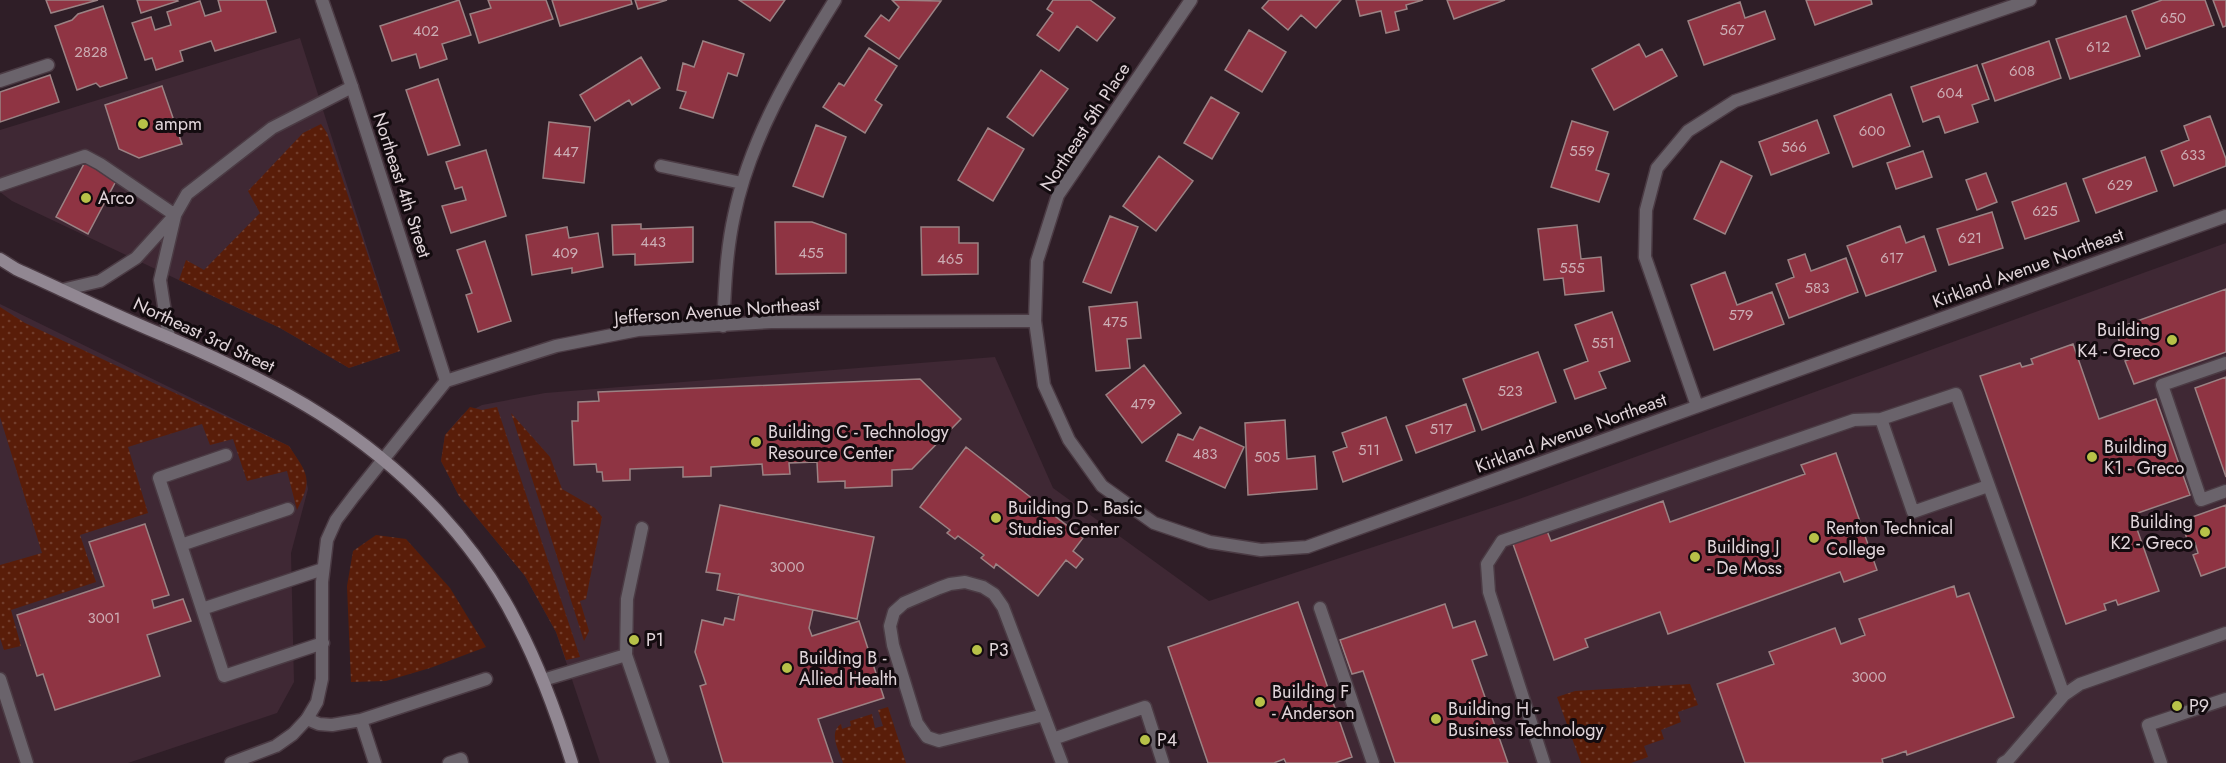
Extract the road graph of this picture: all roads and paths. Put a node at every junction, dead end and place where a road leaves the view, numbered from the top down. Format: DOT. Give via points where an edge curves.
graph roads {
  1 [pos="322,0"];
  2 [pos="835,0"];
  3 [pos="1191,0"];
  4 [pos="2030,0"];
  5 [pos="48,65"];
  6 [pos="0,80"];
  7 [pos="352,87"];
  8 [pos="661,166"];
  9 [pos="742,183"];
  10 [pos="0,184"];
  11 [pos="175,215"];
  12 [pos="2226,216"];
  13 [pos="0,259"];
  14 [pos="62,290"];
  15 [pos="1035,321"];
  16 [pos="723,326"];
  17 [pos="169,338"];
  18 [pos="2226,363"];
  19 [pos="446,381"];
  20 [pos="1697,406"];
  21 [pos="1881,419"];
  22 [pos="226,455"];
  23 [pos="383,461"];
  24 [pos="1989,486"];
  25 [pos="2226,491"];
  26 [pos="288,509"];
  27 [pos="642,528"];
  28 [pos="181,544"];
  29 [pos="323,569"];
  30 [pos="1320,608"];
  31 [pos="202,609"];
  32 [pos="2226,633"];
  33 [pos="323,643"];
  34 [pos="626,655"];
  35 [pos="486,678"];
  36 [pos="0,679"];
  37 [pos="543,680"];
  38 [pos="2064,695"];
  39 [pos="2226,699"];
  40 [pos="1044,715"];
  41 [pos="307,719"];
  42 [pos="361,720"];
  43 [pos="1053,739"];
  44 [pos="27,763"];
  45 [pos="231,763"];
  46 [pos="375,763"];
  47 [pos="449,763"];
  48 [pos="462,763"];
  49 [pos="572,763"];
  50 [pos="663,763"];
  51 [pos="1062,763"];
  52 [pos="1163,763"];
  53 [pos="1373,763"];
  54 [pos="1544,763"];
  55 [pos="2003,763"];
  56 [pos="2161,763"];
  1 -- 7 [label="street, Northeast 4th Street"];
  2 -- 9 [label="street" via="777,102"];
  3 -- 15 [label="street, Northeast 5th Place" via="1058,195 1037,261"];
  4 -- 20 [label="street" via="1735,101 1688,131 1657,168 1646,210 1645,257"];
  5 -- 6 [label="street"];
  7 -- 11 [label="street" via="272,128 187,194"];
  7 -- 19 [label="street, Northeast 4th Street"];
  8 -- 9 [label="street"];
  9 -- 16 [label="street" via="727,259"];
  10 -- 11 [label="street" via="85,156"];
  11 -- 14 [label="street" via="136,258 100,281"];
  11 -- 17 [label="street" via="160,280"];
  12 -- 20 [label="street, Kirkland Avenue Northeast"];
  13 -- 14 [label="main road, Northeast 3rd Street"];
  14 -- 17 [label="main road, Northeast 3rd Street"];
  15 -- 16 [label="street, Jefferson Avenue Northeast" via="771,322"];
  15 -- 20 [label="street, Kirkland Avenue Northeast" via="1044,385 1069,440 1102,486 1154,523 1210,542 1262,550 1307,547"];
  16 -- 19 [label="street, Jefferson Avenue Northeast" via="638,330 590,339"];
  17 -- 23 [label="main road, Northeast 3rd Street" via="290,396"];
  18 -- 25 [label="street" via="2162,385 2201,500"];
  19 -- 23 [label="street"];
  21 -- 24 [label="street" via="1956,394"];
  21 -- 24 [label="street" via="1913,512"];
  21 -- 54 [label="street" via="1854,420 1502,541 1487,564 1489,592"];
  22 -- 28 [label="street" via="159,478"];
  23 -- 29 [label="street" via="336,520 327,540"];
  23 -- 37 [label="main road" via="413,486 467,546 516,622"];
  24 -- 38 [label="street"];
  26 -- 28 [label="street"];
  27 -- 34 [label="street" via="627,599"];
  28 -- 31 [label="street"];
  29 -- 31 [label="street"];
  29 -- 33 [label="street"];
  30 -- 53 [label="street"];
  31 -- 33 [label="street" via="224,676"];
  32 -- 38 [label="street" via="2080,684"];
  33 -- 41 [label="street" via="322,680"];
  34 -- 37 [label="street"];
  34 -- 50 [label="street"];
  35 -- 42 [label="street"];
  36 -- 44 [label="street"];
  37 -- 49 [label="main road"];
  38 -- 55 [label="street"];
  39 -- 56 [label="street" via="2148,725"];
  40 -- 40 [label="street" via="1003,607 994,594 964,582 950,584 904,603 894,612 890,626 893,645 917,723 927,737 939,741"];
  40 -- 43 [label="street"];
  41 -- 42 [label="street" via="332,725"];
  41 -- 45 [label="street" via="276,746"];
  42 -- 46 [label="street"];
  43 -- 51 [label="street"];
  43 -- 52 [label="street" via="1145,706"];
  47 -- 48 [label="street" via="461,759"];
}
